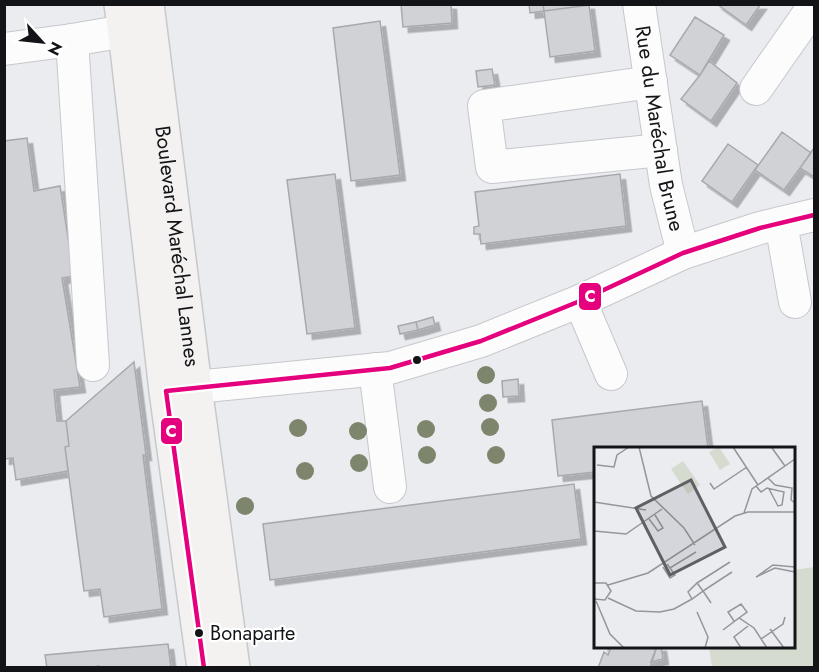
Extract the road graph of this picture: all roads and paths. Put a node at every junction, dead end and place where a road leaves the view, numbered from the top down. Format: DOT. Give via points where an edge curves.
graph roads {
  1 [pos="147,4"];
  2 [pos="639,4"];
  3 [pos="814,6"];
  4 [pos="123,18"];
  5 [pos="72,40"];
  6 [pos="4,49"];
  7 [pos="651,82"];
  8 [pos="756,89"];
  9 [pos="661,150"];
  10 [pos="814,216"];
  11 [pos="781,223"];
  12 [pos="683,253"];
  13 [pos="580,301"];
  14 [pos="795,302"];
  15 [pos="93,365"];
  16 [pos="375,369"];
  17 [pos="611,374"];
  18 [pos="181,389"];
  19 [pos="390,487"];
  20 [pos="204,668"];
  21 [pos="232,668"];
  1 -- 18 [label="main road, Boulevard Maréchal Lannes"];
  2 -- 7 [label="street, Rue du Maréchal Brune"];
  3 -- 8 [label="street"];
  4 -- 5 [label="street"];
  4 -- 18 [label="main road, Boulevard Maréchal Lannes"];
  5 -- 6 [label="street"];
  5 -- 15 [label="street"];
  7 -- 9 [label="street, Rue du Maréchal Brune"];
  7 -- 9 [label="street" via="484,106 492,167"];
  9 -- 12 [label="street, Rue du Maréchal Brune"];
  10 -- 11 [label="street"];
  11 -- 12 [label="street"];
  11 -- 14 [label="street"];
  12 -- 13 [label="street"];
  13 -- 16 [label="street" via="481,341"];
  13 -- 17 [label="street"];
  16 -- 18 [label="street"];
  16 -- 19 [label="street"];
  18 -- 20 [label="main road, Boulevard Maréchal Lannes"];
  18 -- 21 [label="main road, Boulevard Maréchal Lannes"];
}
